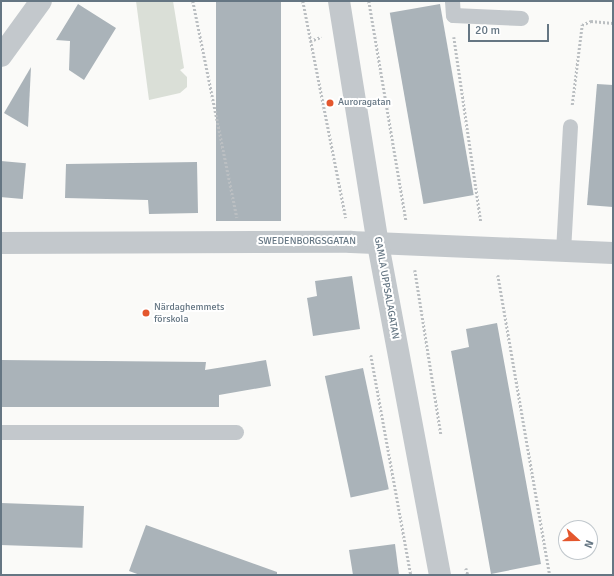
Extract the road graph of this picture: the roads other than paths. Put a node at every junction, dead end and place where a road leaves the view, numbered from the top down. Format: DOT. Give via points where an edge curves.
graph roads {
  1 [pos="41,1"];
  2 [pos="339,1"];
  3 [pos="453,8"];
  4 [pos="521,18"];
  5 [pos="1,56"];
  6 [pos="570,126"];
  7 [pos="1,243"];
  8 [pos="378,244"];
  9 [pos="563,251"];
  10 [pos="613,253"];
  11 [pos="1,432"];
  12 [pos="236,432"];
  13 [pos="440,575"];
  1 -- 5 [label="street"];
  2 -- 8 [label="street, GAMLA UPPSALAGATAN"];
  3 -- 4 [label="lane"];
  6 -- 9 [label="lane"];
  7 -- 8 [label="street, SWEDENBORGSGATAN"];
  8 -- 9 [label="street, SWEDENBORGSGATAN"];
  8 -- 13 [label="street, GAMLA UPPSALAGATAN"];
  9 -- 10 [label="street, SWEDENBORGSGATAN"];
  11 -- 12 [label="lane"];
}
